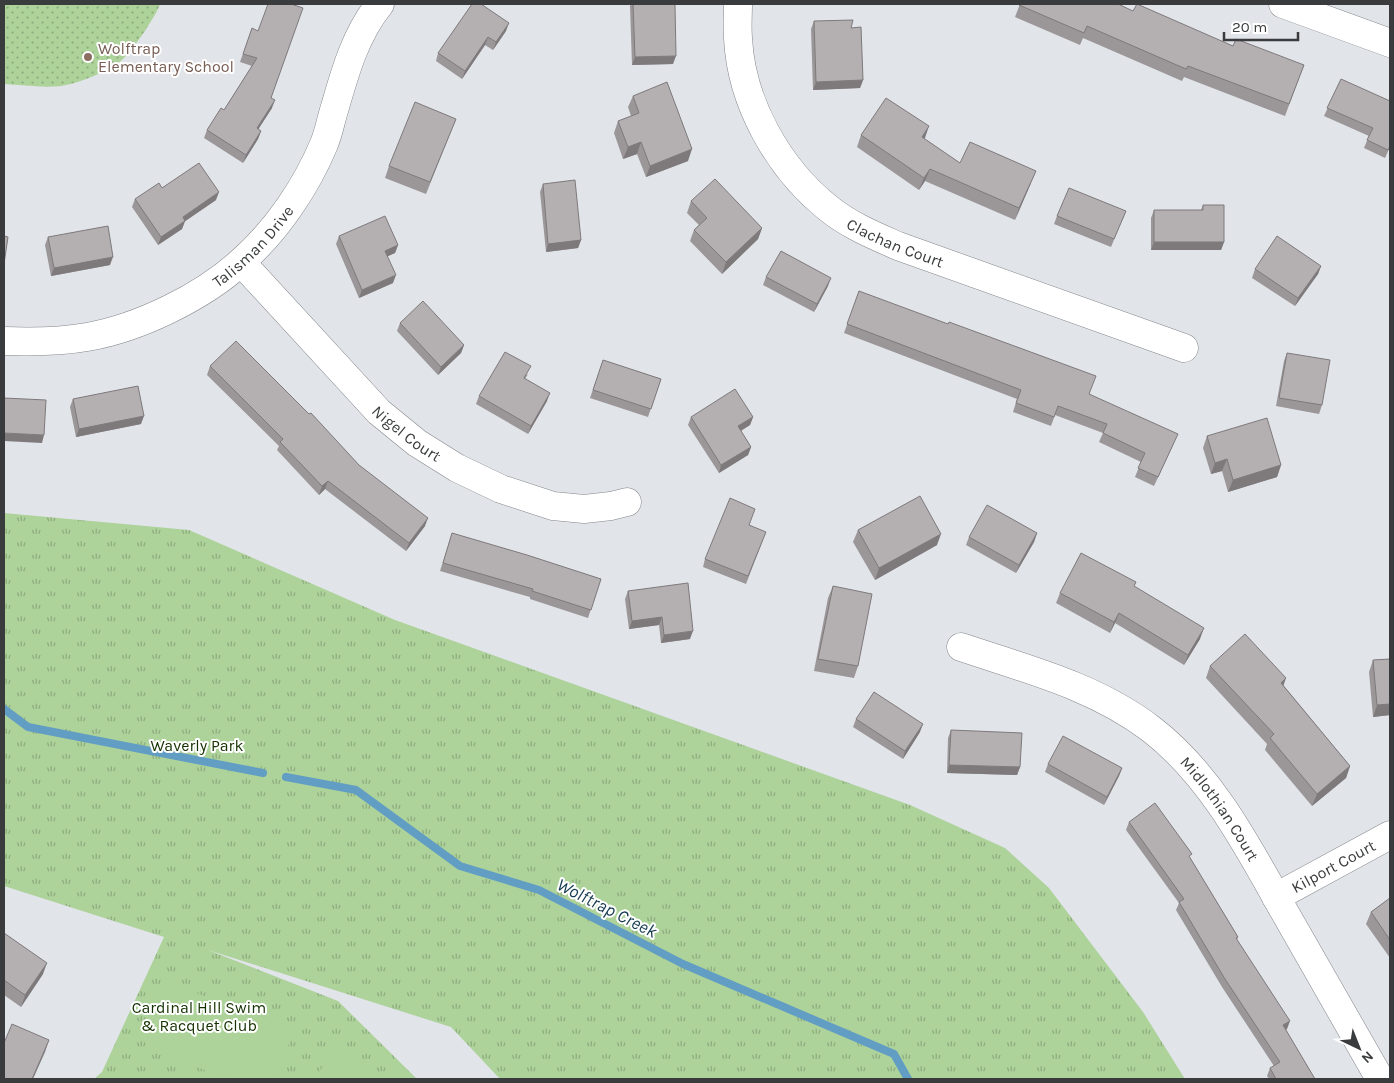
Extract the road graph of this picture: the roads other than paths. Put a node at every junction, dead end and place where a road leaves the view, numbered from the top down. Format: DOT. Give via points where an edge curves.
graph roads {
  1 [pos="380,4"];
  2 [pos="738,4"];
  3 [pos="1282,4"];
  4 [pos="1329,12"];
  5 [pos="1390,43"];
  6 [pos="241,262"];
  7 [pos="4,341"];
  8 [pos="1184,348"];
  9 [pos="627,502"];
  10 [pos="961,646"];
  11 [pos="1390,835"];
  12 [pos="1276,897"];
  13 [pos="1380,1079"];
  1 -- 6 [label="street, Talisman Drive" via="360,35 344,74 325,141 314,166 294,200 261,243"];
  2 -- 8 [label="street, Clachan Court" via="738,39 744,78 757,116 776,151 800,182 828,208 860,229 898,246"];
  3 -- 4 [label="street"];
  4 -- 5 [label="street"];
  6 -- 7 [label="street, Talisman Drive" via="205,290 126,328 46,342"];
  6 -- 9 [label="street, Nigel Court" via="379,412 417,443 457,468 501,489 554,506 584,509"];
  10 -- 12 [label="street, Midlothian Court" via="1070,683 1115,705 1151,729 1184,759 1212,792"];
  11 -- 12 [label="street, Kilport Court"];
  12 -- 13 [label="street, Midlothian Court"];
}
